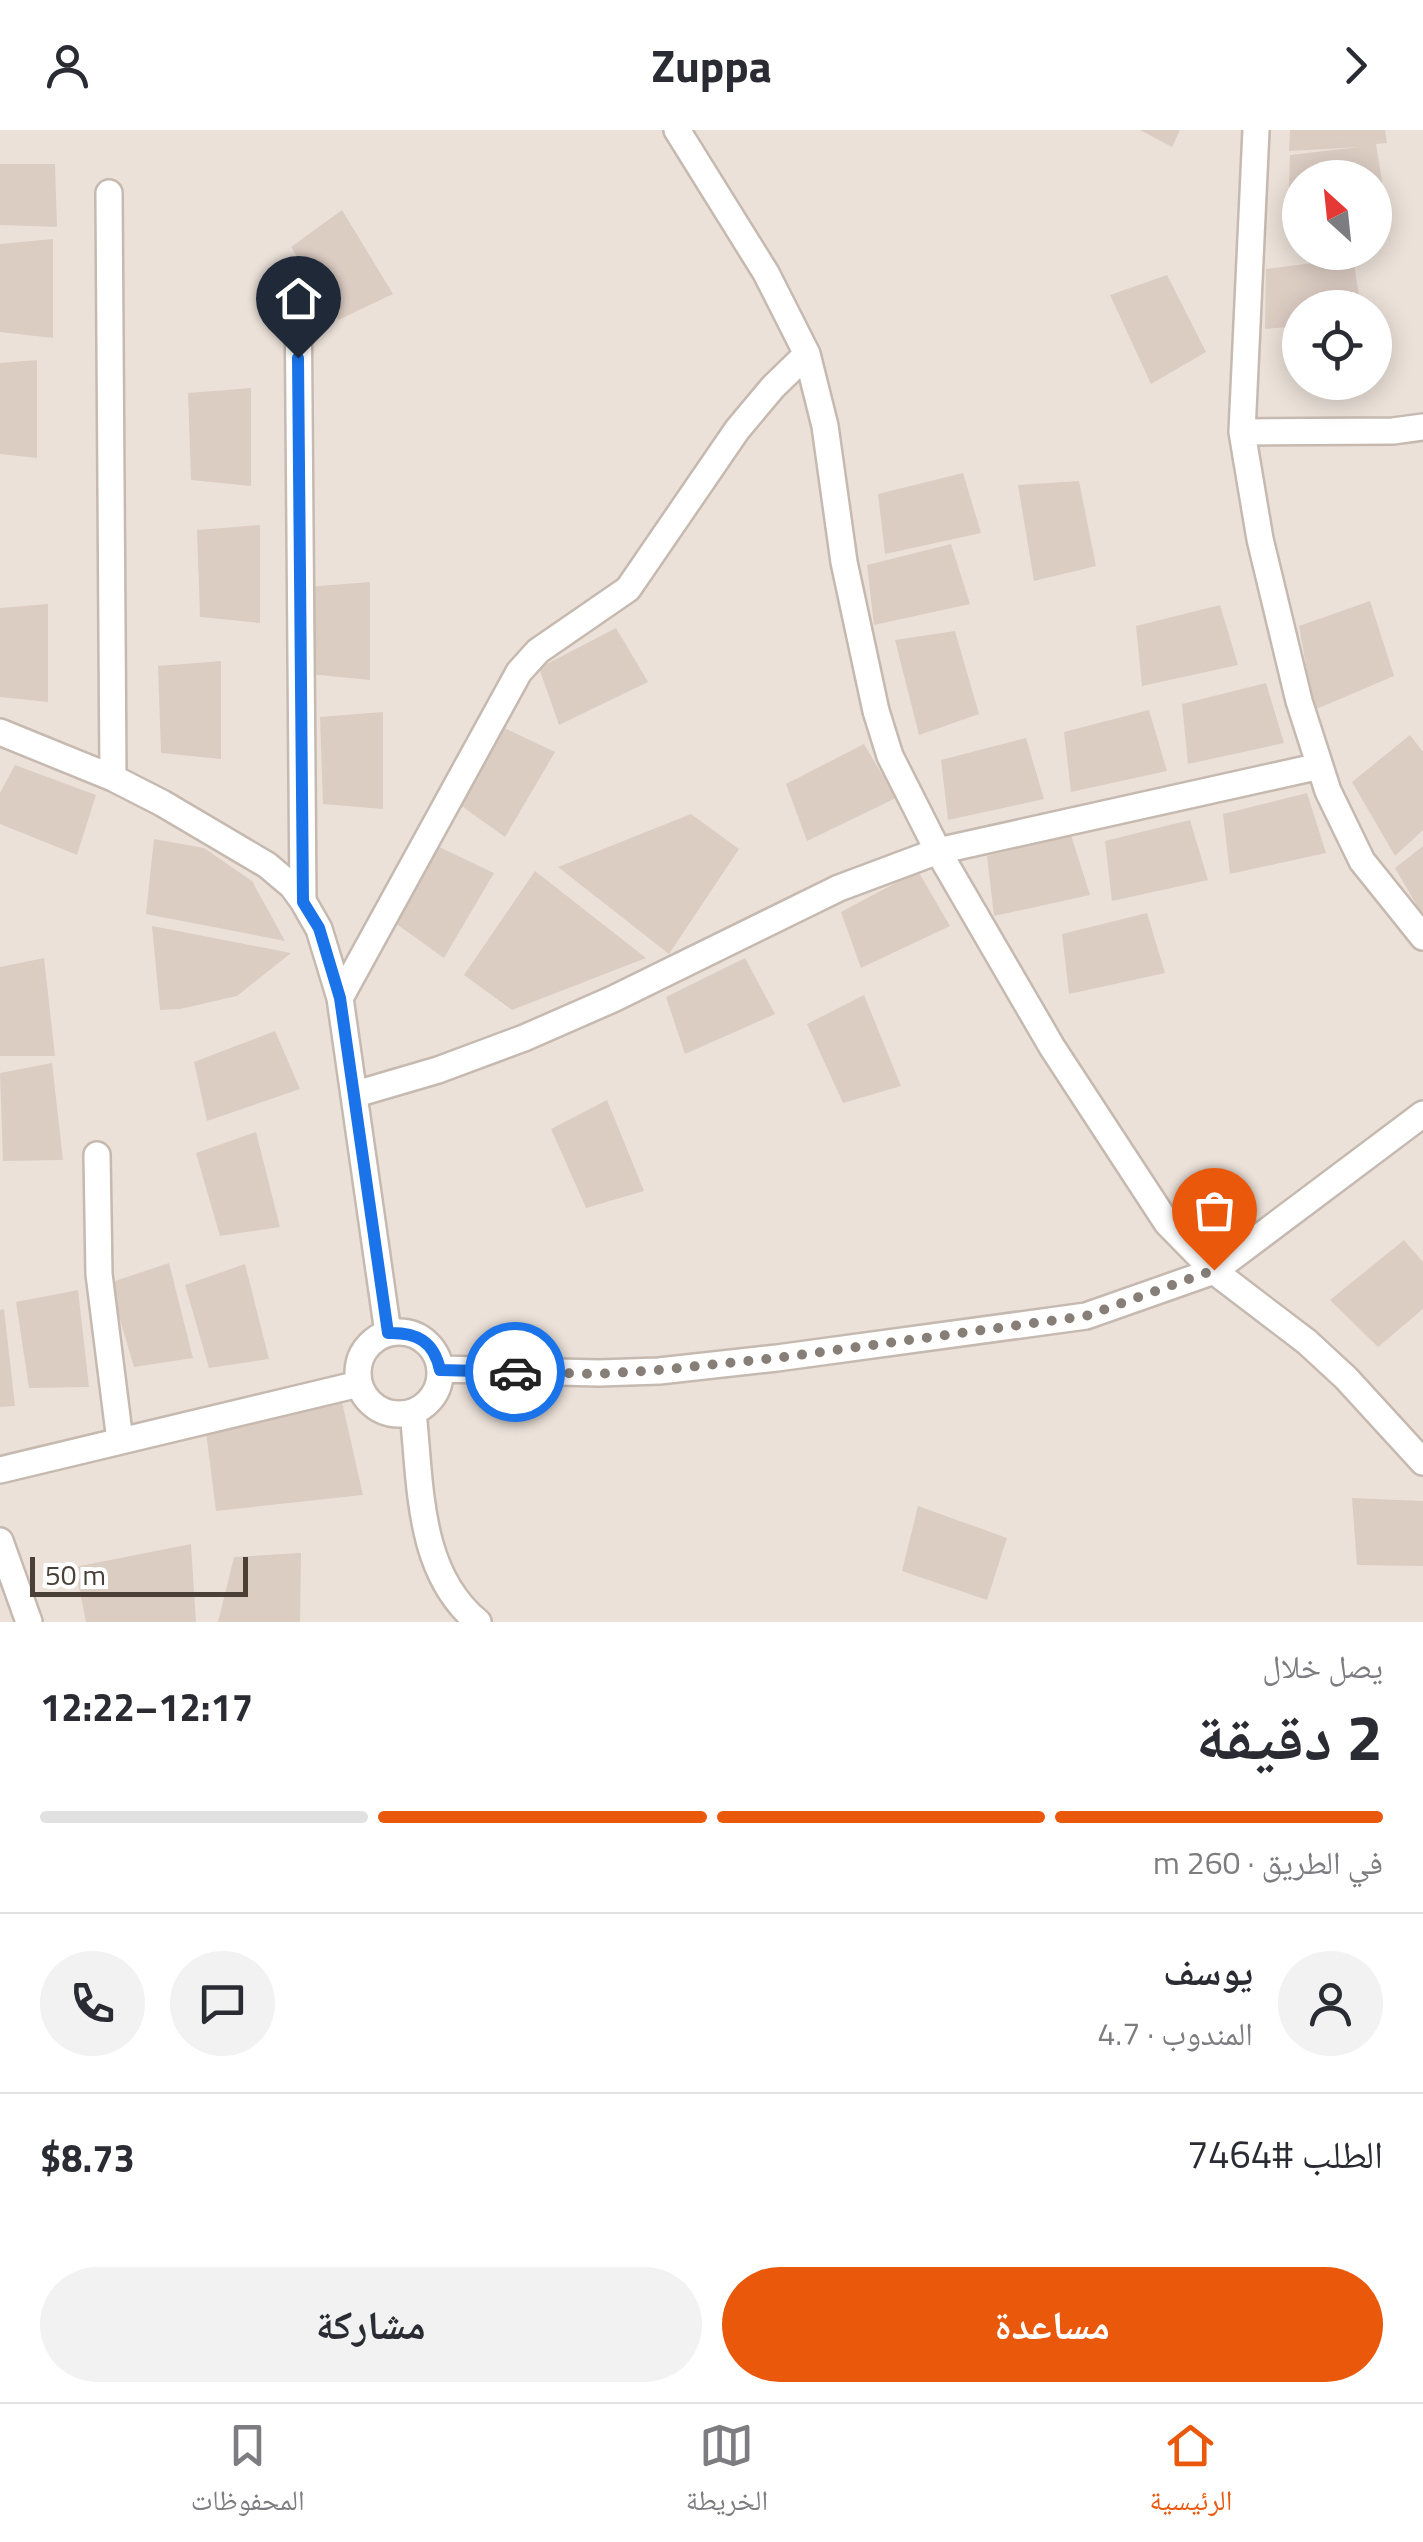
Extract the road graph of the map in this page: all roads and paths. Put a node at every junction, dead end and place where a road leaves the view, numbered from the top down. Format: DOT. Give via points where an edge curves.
graph roads {
  1 [pos="677,130"];
  2 [pos="1256,130"];
  3 [pos="109,193"];
  4 [pos="298,285"];
  5 [pos="808,354"];
  6 [pos="1423,427"];
  7 [pos="1242,432"];
  8 [pos="0,732"];
  9 [pos="1320,766"];
  10 [pos="113,778"];
  11 [pos="938,851"];
  12 [pos="303,902"];
  13 [pos="1423,937"];
  14 [pos="340,998"];
  15 [pos="356,1094"];
  16 [pos="1423,1114"];
  17 [pos="98,1155"];
  18 [pos="1214,1270"];
  19 [pos="388,1333"];
  20 [pos="440,1370"];
  21 [pos="360,1384"];
  22 [pos="413,1412"];
  23 [pos="120,1441"];
  24 [pos="1423,1462"];
  25 [pos="0,1470"];
  26 [pos="0,1541"];
  27 [pos="29,1622"];
  28 [pos="478,1622"];
  1 -- 5 [label="street"];
  2 -- 7 [label="street"];
  3 -- 10 [label="street"];
  4 -- 12 [label="street"];
  5 -- 11 [label="street" via="876,711 890,756"];
  5 -- 14 [label="street" via="737,430 628,589 518,672"];
  6 -- 7 [label="street"];
  7 -- 9 [label="street" via="1276,610"];
  8 -- 10 [label="street"];
  9 -- 11 [label="street"];
  9 -- 13 [label="street" via="1362,861"];
  10 -- 12 [label="street" via="248,852"];
  11 -- 15 [label="street" via="839,888 524,1038"];
  11 -- 18 [label="street" via="1052,1047 1167,1222"];
  12 -- 14 [label="street" via="319,928"];
  14 -- 15 [label="street"];
  15 -- 19 [label="street"];
  16 -- 18 [label="street"];
  17 -- 23 [label="street" via="99,1274"];
  18 -- 20 [label="street" via="1086,1316 777,1358 598,1374"];
  18 -- 24 [label="street" via="1307,1342"];
  19 -- 20 [label="street" via="420,1337"];
  19 -- 21 [label="street" via="362,1356"];
  20 -- 22 [label="street" via="434,1395"];
  21 -- 22 [label="street" via="386,1412"];
  21 -- 23 [label="street"];
  22 -- 28 [label="street" via="436,1566 459,1606"];
  23 -- 25 [label="street"];
  26 -- 27 [label="street"];
}
